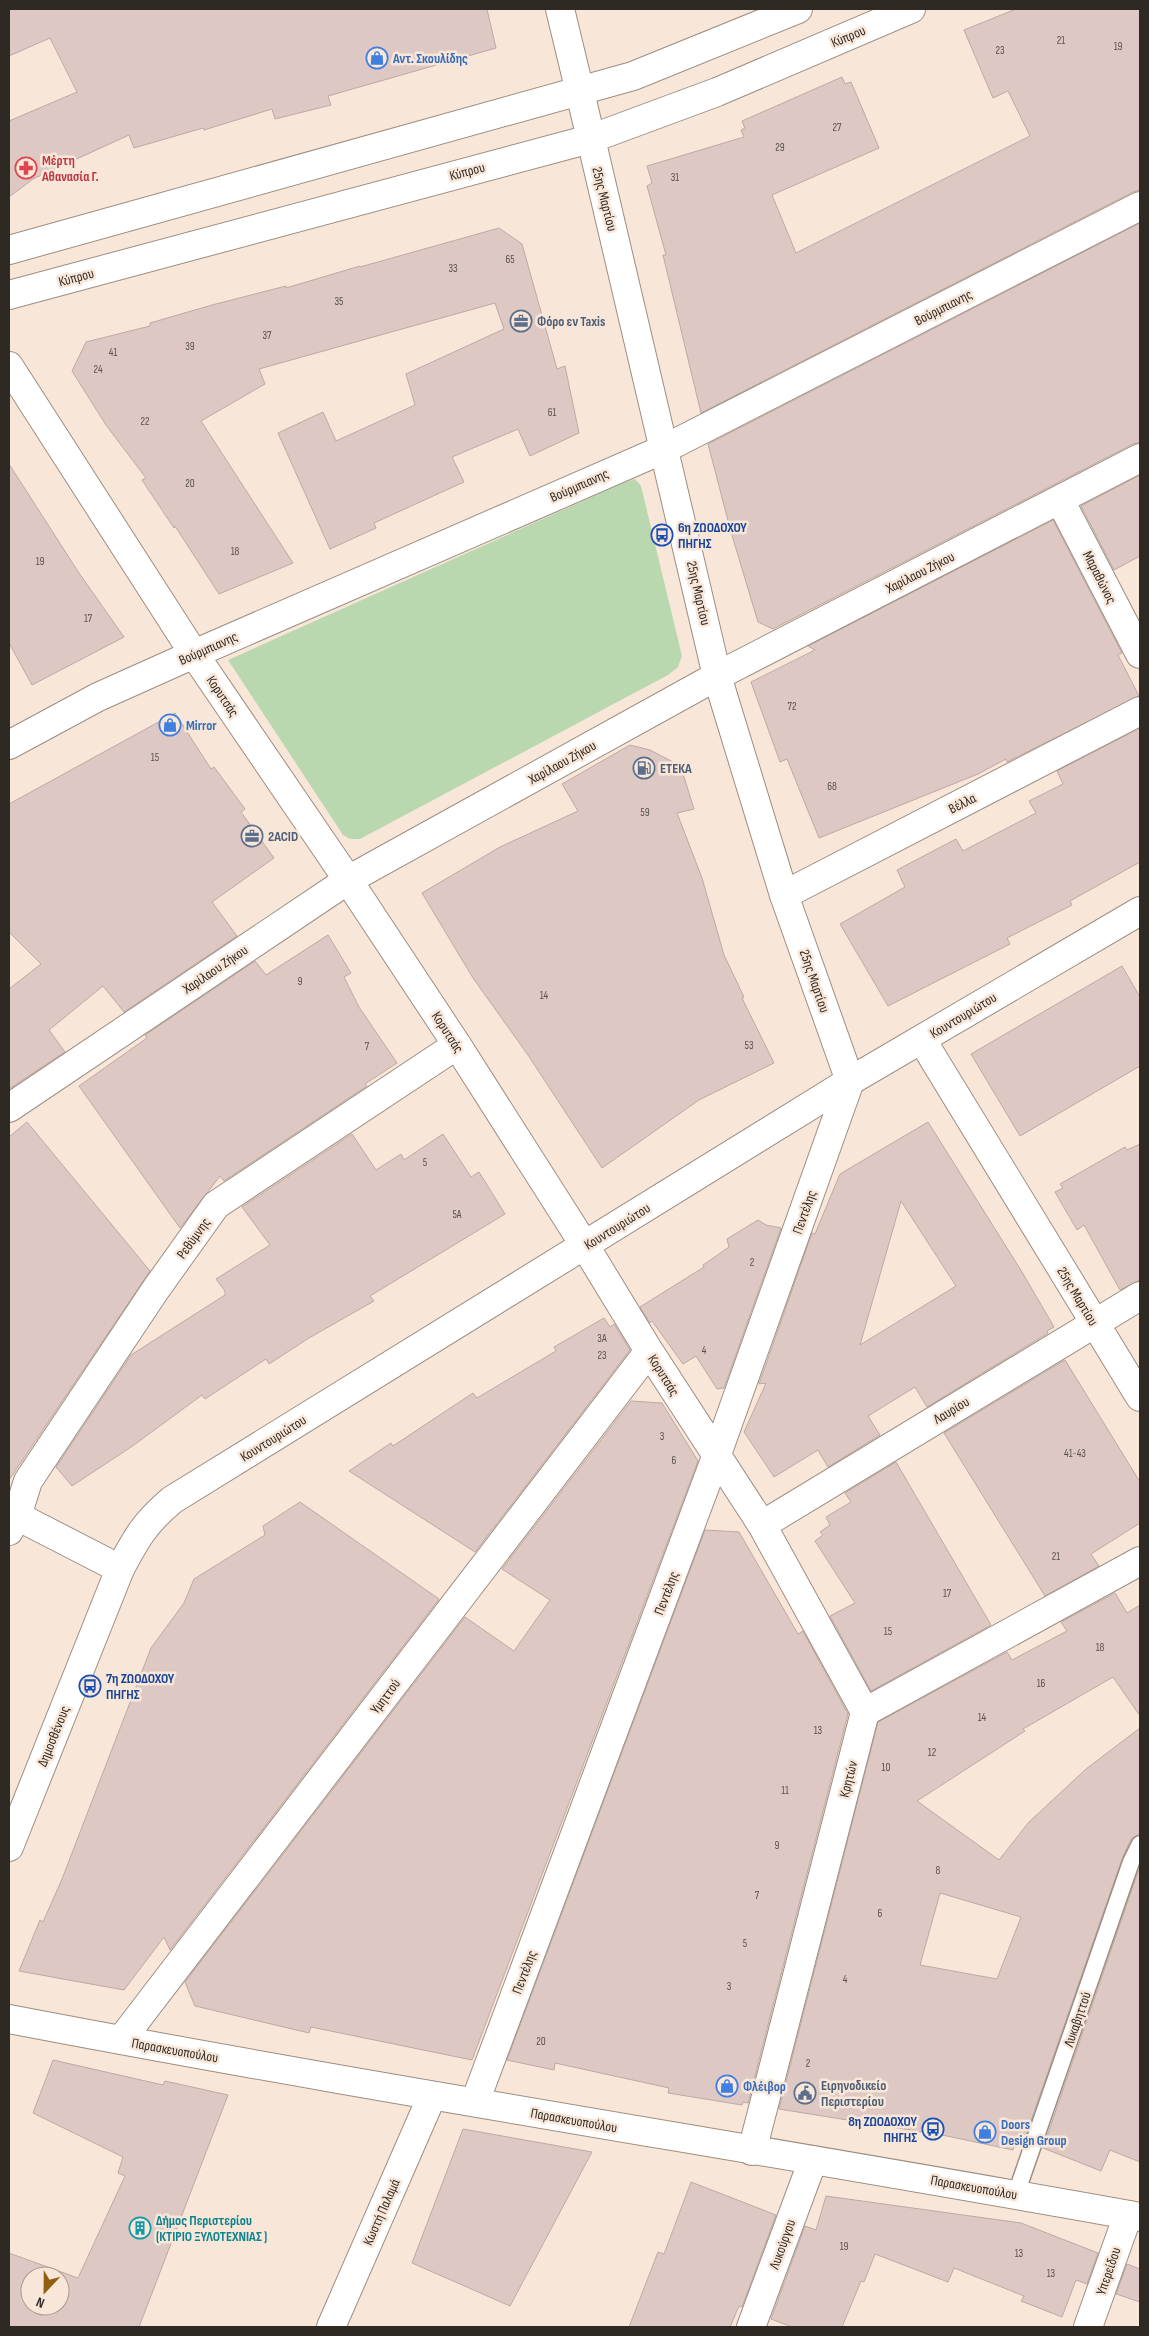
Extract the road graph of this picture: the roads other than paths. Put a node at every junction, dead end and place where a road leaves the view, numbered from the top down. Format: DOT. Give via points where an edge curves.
graph roads {
  1 [pos="560,9"];
  2 [pos="798,9"];
  3 [pos="911,9"];
  4 [pos="580,92"];
  5 [pos="590,139"];
  6 [pos="1140,206"];
  7 [pos="9,250"];
  8 [pos="9,294"];
  9 [pos="9,366"];
  10 [pos="664,449"];
  11 [pos="1140,458"];
  12 [pos="1060,500"];
  13 [pos="194,654"];
  14 [pos="1140,654"];
  15 [pos="717,676"];
  16 [pos="1140,712"];
  17 [pos="9,745"];
  18 [pos="348,880"];
  19 [pos="784,895"];
  20 [pos="1140,911"];
  21 [pos="922,1040"];
  22 [pos="457,1045"];
  23 [pos="850,1081"];
  24 [pos="9,1108"];
  25 [pos="585,1246"];
  26 [pos="1140,1296"];
  27 [pos="1094,1323"];
  28 [pos="649,1351"];
  29 [pos="1140,1397"];
  30 [pos="716,1457"];
  31 [pos="13,1524"];
  32 [pos="762,1525"];
  33 [pos="1140,1561"];
  34 [pos="120,1569"];
  35 [pos="865,1712"];
  36 [pos="1140,1844"];
  37 [pos="9,1847"];
  38 [pos="9,2019"];
  39 [pos="121,2040"];
  40 [pos="432,2096"];
  41 [pos="475,2102"];
  42 [pos="752,2151"];
  43 [pos="814,2160"];
  44 [pos="1016,2194"];
  45 [pos="1134,2216"];
  46 [pos="331,2327"];
  47 [pos="751,2327"];
  48 [pos="1088,2327"];
  1 -- 4 [label="street, 25ης Μαρτίου"];
  2 -- 4 [label="street" via="634,76"];
  3 -- 5 [label="street, Κύπρου" via="718,92"];
  4 -- 5 [label="street, 25ης Μαρτίου"];
  4 -- 7 [label="street"];
  5 -- 8 [label="street, Κύπρου"];
  5 -- 10 [label="street, 25ης Μαρτίου"];
  6 -- 10 [label="street, Βούρμπιανης"];
  9 -- 13 [label="street, Κορυτσάς"];
  10 -- 13 [label="street, Βούρμπιανης"];
  10 -- 15 [label="street, 25ης Μαρτίου"];
  11 -- 12 [label="street, Χαρίλαου Ζήκου"];
  12 -- 14 [label="street, Μαραθώνος"];
  12 -- 15 [label="street, Χαρίλαου Ζήκου"];
  13 -- 17 [label="street, Βούρμπιανης" via="98,697"];
  13 -- 18 [label="street, Κορυτσάς"];
  15 -- 18 [label="street, Χαρίλαου Ζήκου"];
  15 -- 19 [label="street, 25ης Μαρτίου"];
  16 -- 19 [label="street, Βέλλα"];
  18 -- 22 [label="street, Κορυτσάς"];
  18 -- 24 [label="street, Χαρίλαου Ζήκου"];
  19 -- 23 [label="street, 25ης Μαρτίου"];
  20 -- 21 [label="street, Κουντουριώτου"];
  21 -- 23 [label="street, Κουντουριώτου"];
  21 -- 27 [label="street, 25ης Μαρτίου"];
  22 -- 25 [label="street, Κορυτσάς"];
  22 -- 31 [label="street, Ρεθύμνης" via="216,1205 28,1481"];
  23 -- 25 [label="street, Κουντουριώτου"];
  23 -- 30 [label="street, Πεντέλης"];
  25 -- 28 [label="street, Κορυτσάς"];
  25 -- 34 [label="street, Κουντουριώτου" via="172,1500 139,1533"];
  26 -- 27 [label="street, Λαυρίου"];
  27 -- 29 [label="street, 25ης Μαρτίου"];
  27 -- 32 [label="street, Λαυρίου"];
  28 -- 30 [label="street, Κορυτσάς"];
  28 -- 39 [label="street, Υμηττού"];
  30 -- 32 [label="street, Κορυτσάς"];
  30 -- 41 [label="street, Πεντέλης"];
  31 -- 34 [label="street, Ρεθύμνης"];
  32 -- 35 [label="street, Κορυτσάς"];
  33 -- 35 [label="street"];
  34 -- 37 [label="street, Δημοσθένους"];
  35 -- 42 [label="street, Κρητών"];
  36 -- 44 [label="lane, Λυκαβηττού"];
  38 -- 39 [label="street, Παρασκευοπούλου"];
  39 -- 40 [label="street, Παρασκευοπούλου"];
  40 -- 41 [label="street, Παρασκευοπούλου"];
  40 -- 46 [label="street, Κωστή Παλαμά"];
  41 -- 42 [label="street, Παρασκευοπούλου"];
  42 -- 43 [label="street, Παρασκευοπούλου"];
  43 -- 44 [label="street, Παρασκευοπούλου"];
  43 -- 47 [label="street, Λυκούργου"];
  44 -- 45 [label="street, Παρασκευοπούλου"];
  45 -- 48 [label="street, Υπερείδου"];
}
